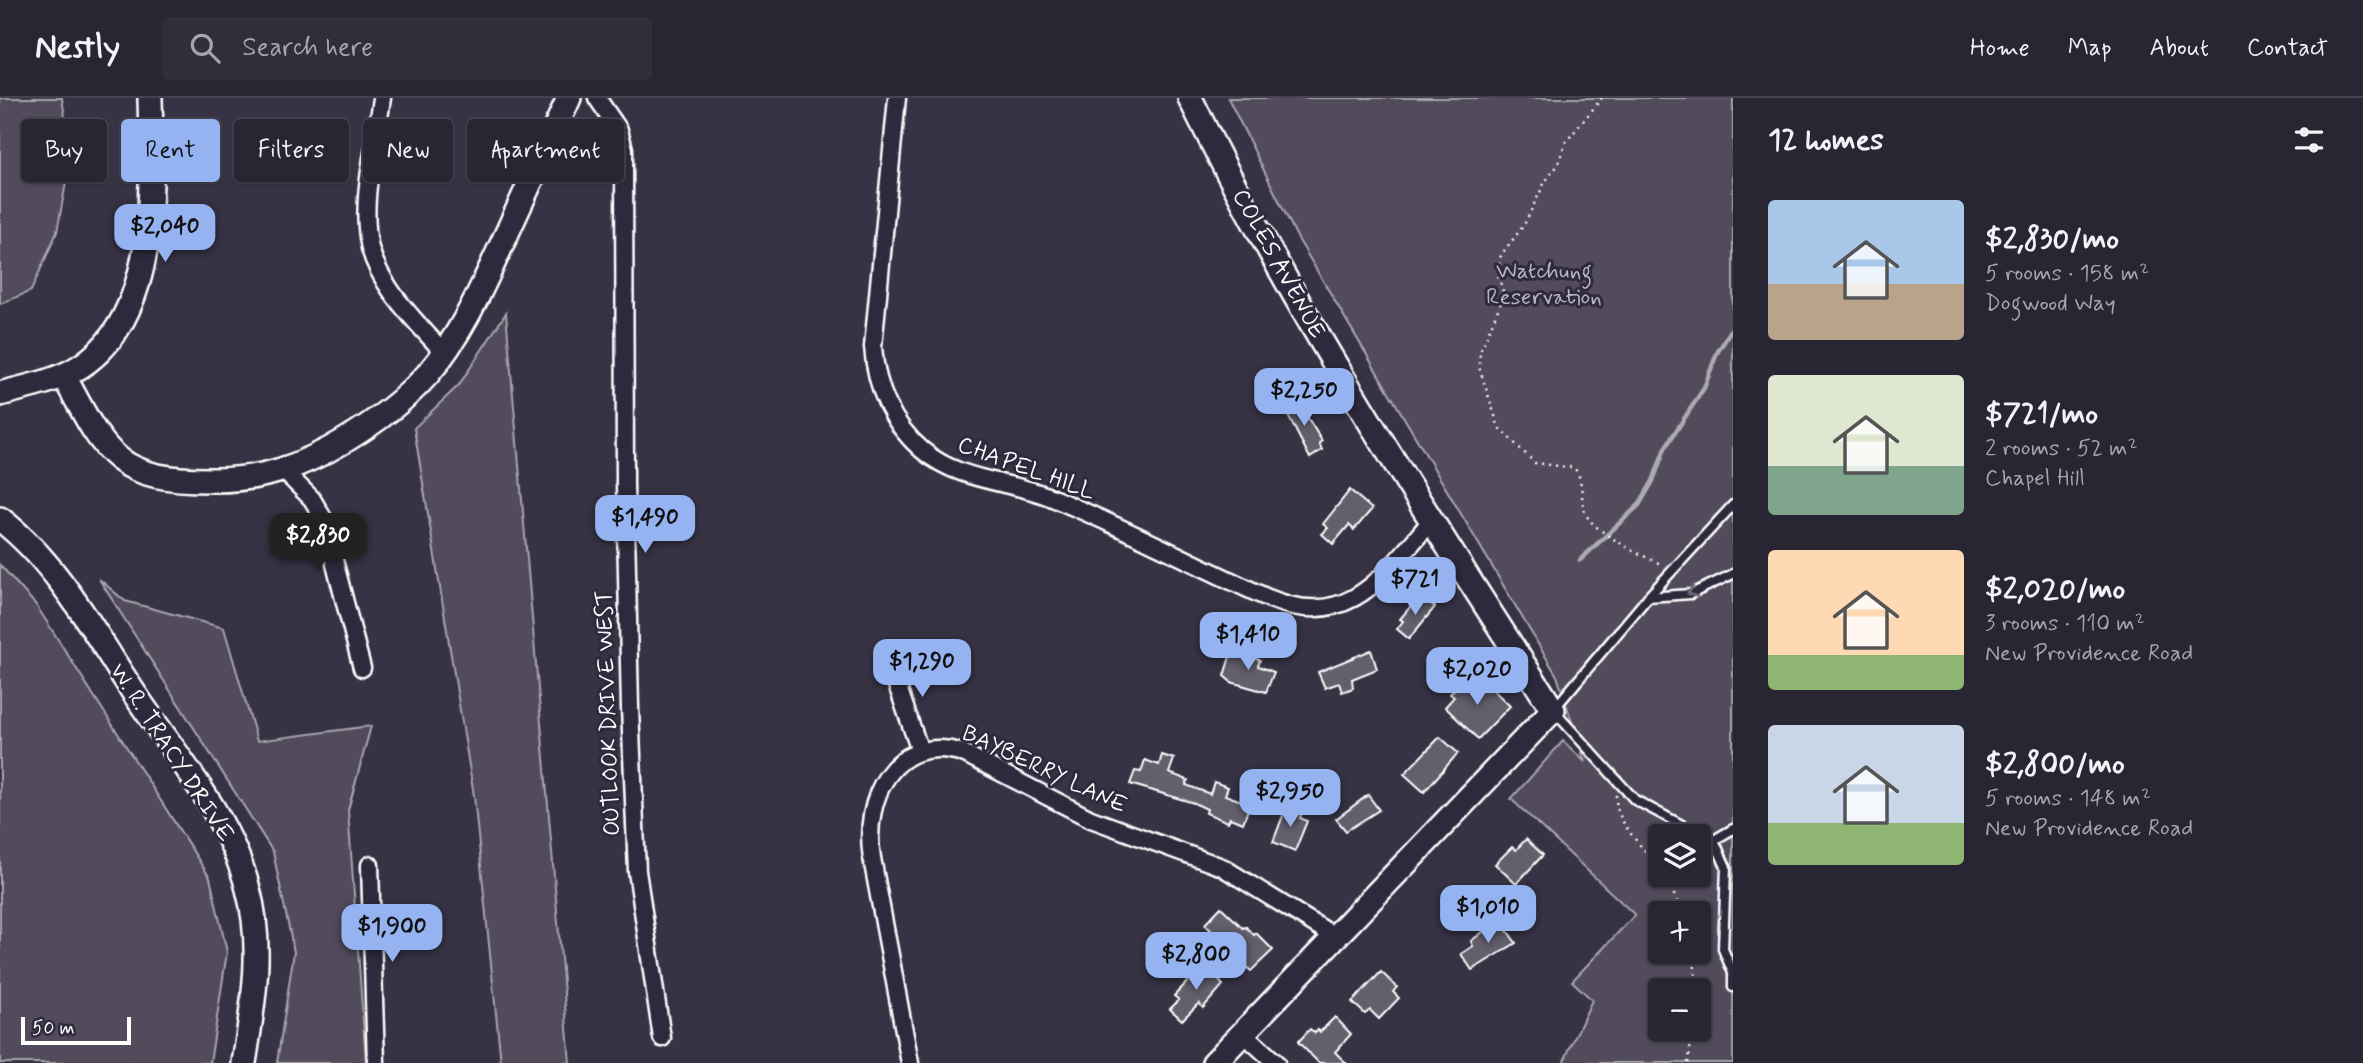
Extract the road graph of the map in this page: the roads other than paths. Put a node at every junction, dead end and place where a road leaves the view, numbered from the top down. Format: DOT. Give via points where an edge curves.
graph roads {
  1 [pos="150,98"];
  2 [pos="382,98"];
  3 [pos="569,98"];
  4 [pos="597,98"];
  5 [pos="897,98"];
  6 [pos="1190,98"];
  7 [pos="444,353"];
  8 [pos="64,376"];
  9 [pos="0,394"];
  10 [pos="284,471"];
  11 [pos="1733,505"];
  12 [pos="0,519"];
  13 [pos="1431,521"];
  14 [pos="1733,574"];
  15 [pos="1648,597"];
  16 [pos="888,659"];
  17 [pos="362,668"];
  18 [pos="1553,710"];
  19 [pos="920,751"];
  20 [pos="1733,829"];
  21 [pos="1714,840"];
  22 [pos="370,865"];
  23 [pos="1334,936"];
  24 [pos="1733,974"];
  25 [pos="1733,987"];
  26 [pos="1243,1033"];
  27 [pos="662,1038"];
  28 [pos="244,1063"];
  29 [pos="376,1063"];
  30 [pos="910,1063"];
  31 [pos="1214,1063"];
  32 [pos="1276,1063"];
  1 -- 8 [label="street" via="143,267 134,300 106,345"];
  2 -- 7 [label="street" via="368,200 371,249 401,304"];
  3 -- 7 [label="street" via="478,298"];
  4 -- 27 [label="street, OUTLOOK DRIVE WEST" via="619,130 624,149 625,484 635,830"];
  5 -- 13 [label="street, CHAPEL HILL" via="873,347 887,404 902,429 923,450 961,473 1048,496 1268,598 1305,609 1343,604 1368,590"];
  6 -- 13 [label="street, COLES AVENUE" via="1298,303"];
  7 -- 10 [label="street" via="385,414"];
  8 -- 9 [label="street"];
  8 -- 10 [label="street" via="100,442 135,470 189,481"];
  10 -- 17 [label="street" via="312,499 323,518"];
  11 -- 15 [label="lane"];
  12 -- 28 [label="street, W. R. TRACY DRIVE" via="56,576 199,789 236,856 256,925 257,965"];
  13 -- 18 [label="street, COLES AVENUE"];
  14 -- 15 [label="lane, one-way" via="1691,594"];
  15 -- 18 [label="lane"];
  16 -- 19 [label="street"];
  18 -- 21 [label="lane" via="1642,804"];
  18 -- 23 [label="street"];
  19 -- 23 [label="street, BAYBERRY LANE" via="963,753 1091,819 1222,867"];
  19 -- 30 [label="street" via="889,774 876,796 869,825"];
  20 -- 21 [label="lane"];
  21 -- 24 [label="lane" via="1726,867 1723,949"];
  22 -- 29 [label="street"];
  23 -- 26 [label="street"];
  24 -- 25 [label="lane"];
  26 -- 31 [label="street"];
  26 -- 32 [label="street"];
}
